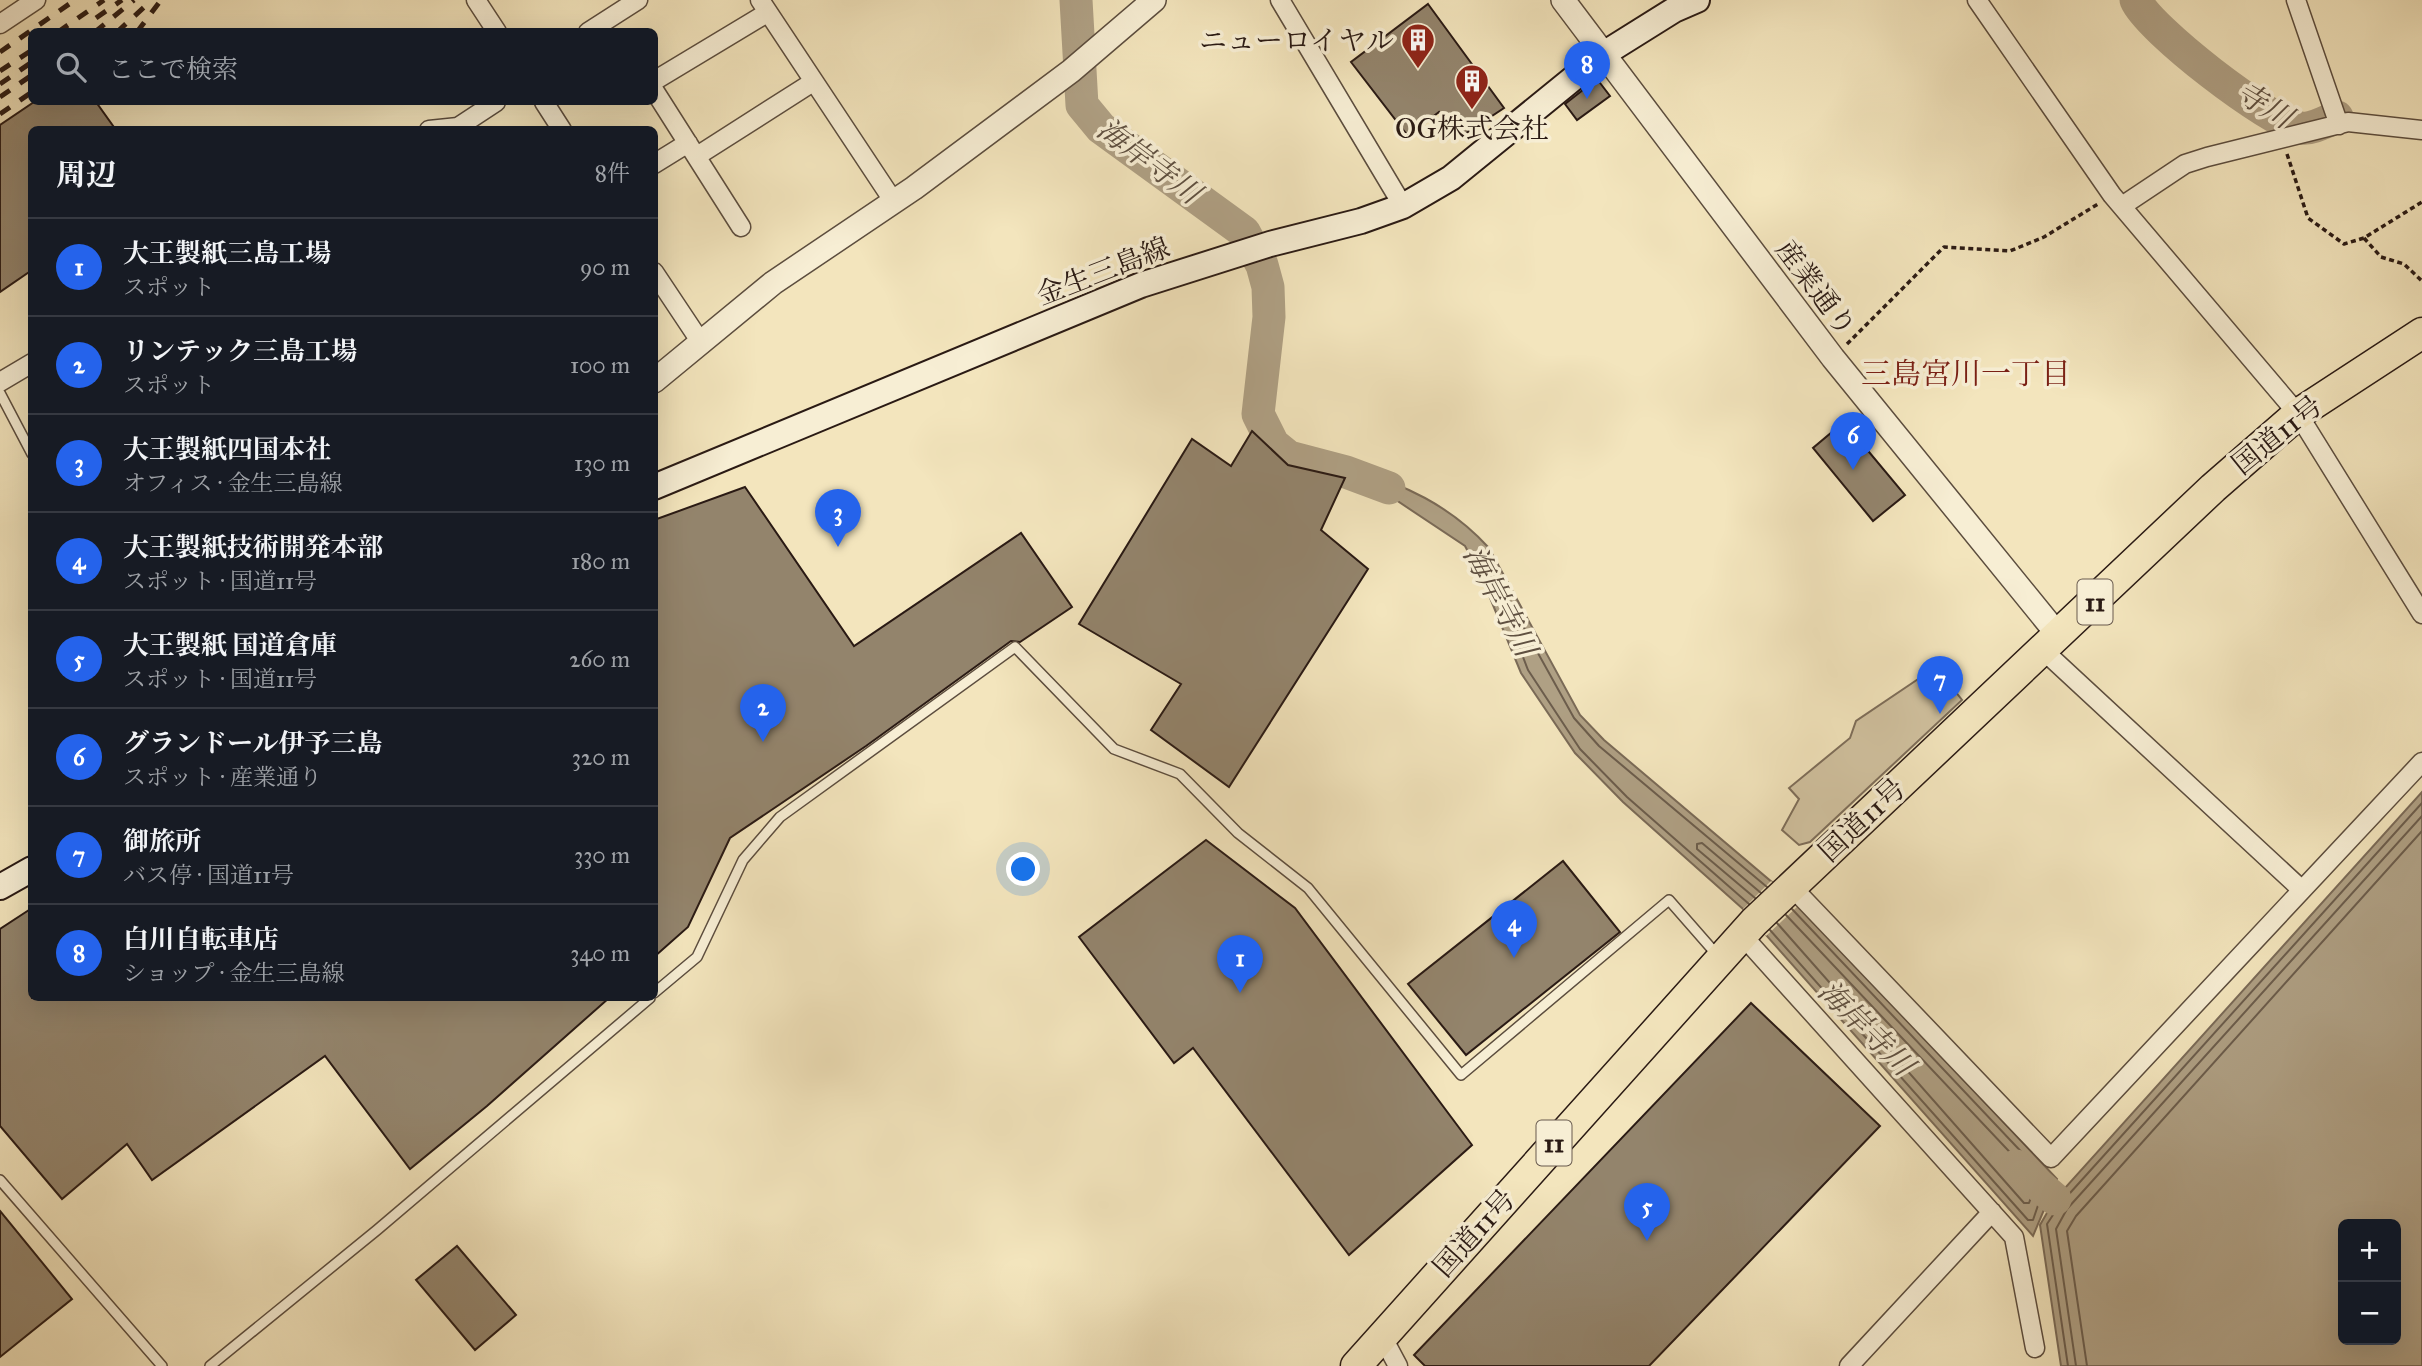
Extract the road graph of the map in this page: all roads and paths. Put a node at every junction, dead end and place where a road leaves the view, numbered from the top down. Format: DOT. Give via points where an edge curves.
graph roads {
  1 [pos="36,0"];
  2 [pos="476,0"];
  3 [pos="638,0"];
  4 [pos="1154,0"];
  5 [pos="1280,0"];
  6 [pos="1563,0"];
  7 [pos="1697,0"];
  8 [pos="1977,0"];
  9 [pos="2296,0"];
  10 [pos="764,6"];
  11 [pos="0,24"];
  12 [pos="614,25"];
  13 [pos="494,28"];
  14 [pos="1602,55"];
  15 [pos="658,78"];
  16 [pos="813,82"];
  17 [pos="658,96"];
  18 [pos="492,105"];
  19 [pos="546,105"];
  20 [pos="2336,116"];
  21 [pos="461,126"];
  22 [pos="559,126"];
  23 [pos="2422,130"];
  24 [pos="2283,140"];
  25 [pos="693,149"];
  26 [pos="658,162"];
  27 [pos="2117,200"];
  28 [pos="894,202"];
  29 [pos="2422,202"];
  30 [pos="1403,206"];
  31 [pos="741,228"];
  32 [pos="2364,239"];
  33 [pos="658,277"];
  34 [pos="2422,281"];
  35 [pos="2422,332"];
  36 [pos="702,344"];
  37 [pos="1833,358"];
  38 [pos="28,365"];
  39 [pos="658,378"];
  40 [pos="0,382"];
  41 [pos="0,393"];
  42 [pos="2298,414"];
  43 [pos="28,446"];
  44 [pos="658,485"];
  45 [pos="2422,614"];
  46 [pos="2052,644"];
  47 [pos="2422,762"];
  48 [pos="28,871"];
  49 [pos="0,887"];
  50 [pos="1788,889"];
  51 [pos="2302,890"];
  52 [pos="1748,928"];
  53 [pos="1719,958"];
  54 [pos="658,990"];
  55 [pos="646,1001"];
  56 [pos="0,1180"];
  57 [pos="1992,1212"];
  58 [pos="1382,1336"];
  59 [pos="2035,1348"];
  60 [pos="162,1366"];
  61 [pos="210,1366"];
  62 [pos="1356,1366"];
  63 [pos="1398,1366"];
  64 [pos="1849,1366"];
  1 -- 11 [label="street"];
  2 -- 13 [label="street"];
  3 -- 12 [label="street"];
  4 -- 28 [label="street" via="1080,64"];
  5 -- 30 [label="street"];
  6 -- 14 [label="street, 産業通り"];
  7 -- 14 [label="main road, 金生三島線"];
  8 -- 27 [label="street"];
  9 -- 20 [label="street"];
  10 -- 15 [label="street"];
  10 -- 16 [label="street"];
  14 -- 30 [label="main road, 金生三島線" via="1451,178"];
  14 -- 37 [label="street, 産業通り"];
  16 -- 25 [label="street"];
  16 -- 28 [label="street"];
  17 -- 25 [label="street"];
  18 -- 21 [label="street"];
  19 -- 22 [label="street"];
  20 -- 23 [label="street" via="2348,122"];
  20 -- 24 [label="street"];
  24 -- 27 [label="street" via="2185,164"];
  24 -- 32 [label="path" via="2308,218 2344,244"];
  25 -- 26 [label="street"];
  25 -- 31 [label="street"];
  27 -- 37 [label="path" via="2010,251 1944,247"];
  27 -- 42 [label="street"];
  28 -- 36 [label="street" via="773,283"];
  29 -- 32 [label="path"];
  30 -- 44 [label="main road, 金生三島線" via="1141,285"];
  32 -- 34 [label="path" via="2381,257 2404,264"];
  33 -- 36 [label="street"];
  35 -- 42 [label="highway, 国道11号 / 11"];
  36 -- 39 [label="street"];
  37 -- 46 [label="street, 産業通り"];
  38 -- 40 [label="street"];
  41 -- 43 [label="lane"];
  42 -- 45 [label="street"];
  42 -- 46 [label="highway, 国道11号 / 11" via="2213,488"];
  46 -- 50 [label="highway, 国道11号 / 11"];
  46 -- 51 [label="street"];
  47 -- 51 [label="street"];
  48 -- 49 [label="main road"];
  50 -- 51 [label="street" via="2051,1158"];
  50 -- 52 [label="highway, 国道11号 / 11"];
  52 -- 53 [label="highway, 国道11号 / 11"];
  52 -- 57 [label="street"];
  53 -- 54 [label="lane" via="1669,900 1461,1075 1308,888 1238,833 1180,774 1114,749 1015,648 780,817 743,860 697,957"];
  53 -- 58 [label="highway, 国道11号 / 11"];
  55 -- 61 [label="lane"];
  56 -- 60 [label="lane"];
  57 -- 59 [label="street" via="2014,1237"];
  57 -- 64 [label="street"];
  58 -- 62 [label="highway, 国道11号 / 11"];
  58 -- 63 [label="street"];
}
